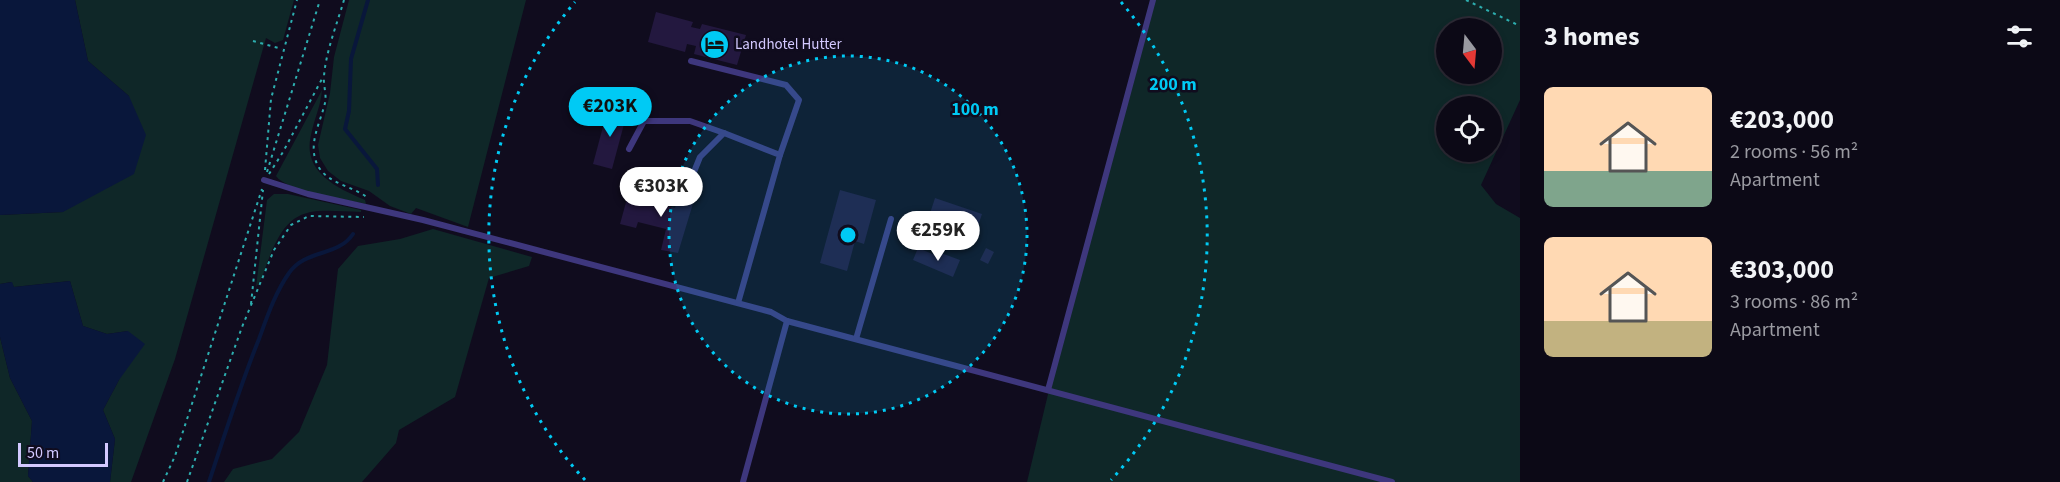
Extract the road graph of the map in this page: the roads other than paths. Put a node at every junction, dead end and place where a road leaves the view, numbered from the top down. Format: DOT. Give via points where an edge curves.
graph roads {
  1 [pos="1154,0"];
  2 [pos="691,61"];
  3 [pos="724,133"];
  4 [pos="628,149"];
  5 [pos="780,155"];
  6 [pos="264,180"];
  7 [pos="687,189"];
  8 [pos="891,219"];
  9 [pos="738,303"];
  10 [pos="787,321"];
  11 [pos="856,339"];
  12 [pos="1048,390"];
  13 [pos="742,482"];
  14 [pos="1392,482"];
  1 -- 12 [label="lane"];
  2 -- 5 [label="lane" via="786,85 799,100"];
  3 -- 4 [label="lane" via="690,121 644,121"];
  3 -- 5 [label="lane"];
  3 -- 7 [label="lane" via="700,156"];
  5 -- 9 [label="lane"];
  6 -- 9 [label="lane" via="308,195"];
  8 -- 11 [label="lane"];
  9 -- 10 [label="lane"];
  10 -- 11 [label="lane"];
  10 -- 13 [label="lane"];
  11 -- 12 [label="lane"];
  12 -- 14 [label="lane"];
}
